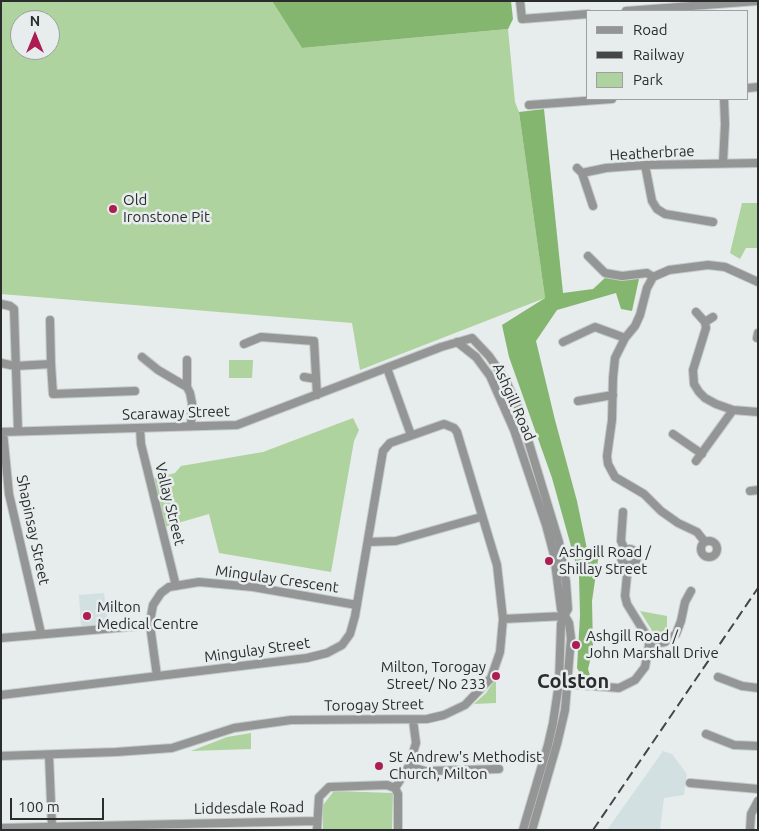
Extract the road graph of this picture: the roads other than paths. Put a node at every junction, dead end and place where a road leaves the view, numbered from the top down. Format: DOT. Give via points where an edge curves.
graph roads {
  1 [pos="520,1"];
  2 [pos="757,1"];
  3 [pos="716,6"];
  4 [pos="644,10"];
  5 [pos="586,14"];
  6 [pos="598,100"];
  7 [pos="724,100"];
  8 [pos="529,105"];
  9 [pos="723,163"];
  10 [pos="758,163"];
  11 [pos="645,165"];
  12 [pos="593,206"];
  13 [pos="710,220"];
  14 [pos="588,256"];
  15 [pos="653,277"];
  16 [pos="758,282"];
  17 [pos="1,304"];
  18 [pos="696,312"];
  19 [pos="713,316"];
  20 [pos="50,320"];
  21 [pos="705,322"];
  22 [pos="625,338"];
  23 [pos="457,342"];
  24 [pos="563,342"];
  25 [pos="244,344"];
  26 [pos="142,357"];
  27 [pos="186,360"];
  28 [pos="1,363"];
  29 [pos="51,364"];
  30 [pos="15,366"];
  31 [pos="386,368"];
  32 [pos="304,377"];
  33 [pos="316,379"];
  34 [pos="187,387"];
  35 [pos="135,391"];
  36 [pos="317,394"];
  37 [pos="613,395"];
  38 [pos="578,401"];
  39 [pos="733,410"];
  40 [pos="758,412"];
  41 [pos="191,426"];
  42 [pos="140,428"];
  43 [pos="18,431"];
  44 [pos="2,432"];
  45 [pos="674,434"];
  46 [pos="411,435"];
  47 [pos="702,454"];
  48 [pos="696,461"];
  49 [pos="623,512"];
  50 [pos="482,517"];
  51 [pos="368,542"];
  52 [pos="705,542"];
  53 [pos="625,550"];
  54 [pos="628,565"];
  55 [pos="176,586"];
  56 [pos="691,591"];
  57 [pos="357,605"];
  58 [pos="564,616"];
  59 [pos="503,619"];
  60 [pos="150,625"];
  61 [pos="41,634"];
  62 [pos="1,638"];
  63 [pos="649,645"];
  64 [pos="157,676"];
  65 [pos="718,677"];
  66 [pos="568,684"];
  67 [pos="758,688"];
  68 [pos="1,695"];
  69 [pos="413,720"];
  70 [pos="706,734"];
  71 [pos="758,746"];
  72 [pos="50,755"];
  73 [pos="1,756"];
  74 [pos="409,766"];
  75 [pos="499,769"];
  76 [pos="690,783"];
  77 [pos="395,788"];
  78 [pos="758,789"];
  79 [pos="758,801"];
  80 [pos="316,821"];
  81 [pos="52,827"];
  82 [pos="1,828"];
  83 [pos="317,830"];
  84 [pos="398,830"];
  85 [pos="524,830"];
  86 [pos="532,830"];
  87 [pos="750,830"];
  1 -- 5 [label="street" via="522,19"];
  2 -- 3 [label="street"];
  3 -- 4 [label="street"];
  6 -- 8 [label="street"];
  7 -- 9 [label="street"];
  9 -- 10 [label="street, Heatherbrae"];
  9 -- 11 [label="street, Heatherbrae"];
  11 -- 12 [label="street, Heatherbrae" via="580,170"];
  11 -- 13 [label="street" via="652,201 658,210"];
  14 -- 15 [label="street" via="605,273 622,276 646,273"];
  15 -- 16 [label="street" via="669,270 708,265 725,267"];
  15 -- 22 [label="street" via="635,326"];
  17 -- 30 [label="street" via="14,310"];
  18 -- 21 [label="street"];
  19 -- 21 [label="street"];
  20 -- 29 [label="street"];
  21 -- 39 [label="street" via="694,384 705,398"];
  22 -- 24 [label="street" via="596,327"];
  22 -- 37 [label="street" via="615,358"];
  23 -- 31 [label="street, Scaraway Street"];
  23 -- 58 [label="street, Ashgill Road" via="476,357 490,376 514,430 554,555"];
  23 -- 58 [label="street, Ashgill Road" via="472,338 489,356 505,379 518,407 559,542 567,594 568,609"];
  25 -- 33 [label="street" via="261,336 314,341"];
  26 -- 34 [label="street"];
  27 -- 34 [label="street"];
  28 -- 30 [label="street"];
  29 -- 30 [label="street"];
  29 -- 35 [label="street" via="53,394"];
  30 -- 43 [label="street"];
  31 -- 36 [label="street, Scaraway Street"];
  31 -- 46 [label="street"];
  32 -- 33 [label="street"];
  33 -- 36 [label="street"];
  34 -- 41 [label="street" via="192,402"];
  36 -- 41 [label="street, Scaraway Street" via="237,424"];
  37 -- 38 [label="street"];
  37 -- 52 [label="street" via="607,456 611,471 615,477 644,494 661,511 697,532"];
  39 -- 40 [label="street"];
  39 -- 47 [label="street"];
  41 -- 42 [label="street, Scaraway Street"];
  42 -- 43 [label="street, Scaraway Street"];
  42 -- 55 [label="street, Vallay Street"];
  43 -- 44 [label="street, Scaraway Street"];
  44 -- 61 [label="street, Shapinsay Street" via="9,494"];
  45 -- 47 [label="street"];
  46 -- 50 [label="street, Torogay Street" via="444,424 454,428"];
  46 -- 51 [label="street, Mingulay Street" via="390,443 383,451"];
  47 -- 48 [label="street"];
  49 -- 53 [label="street" via="621,541"];
  50 -- 51 [label="street" via="396,541"];
  50 -- 59 [label="street, Torogay Street" via="497,565"];
  51 -- 57 [label="street, Mingulay Street"];
  53 -- 54 [label="street" via="621,559"];
  53 -- 54 [label="street" via="633,549 637,556 636,562"];
  54 -- 63 [label="street" via="627,604 645,632"];
  55 -- 57 [label="street, Mingulay Crescent" via="199,582 253,587"];
  55 -- 60 [label="street, Mingulay Crescent" via="161,592 153,605"];
  56 -- 63 [label="street" via="676,634 665,642"];
  57 -- 64 [label="street, Mingulay Street" via="350,634 342,645 326,653 308,658"];
  58 -- 59 [label="street"];
  58 -- 66 [label="street, Ashgill Road" via="569,623 571,638"];
  58 -- 85 [label="street, Ashgill Road" via="553,723"];
  59 -- 69 [label="street, Torogay Street" via="498,662 484,688 458,709 436,717"];
  60 -- 61 [label="street"];
  60 -- 64 [label="street, Mingulay Crescent"];
  61 -- 62 [label="street"];
  63 -- 66 [label="street" via="645,667 627,686 609,689"];
  64 -- 68 [label="street, Mingulay Street"];
  65 -- 67 [label="street"];
  66 -- 86 [label="street, Ashgill Road" via="558,744"];
  69 -- 72 [label="street, Torogay Street" via="291,720 234,728 172,748"];
  69 -- 74 [label="street" via="416,743"];
  70 -- 71 [label="street" via="734,745"];
  72 -- 73 [label="street, Torogay Street"];
  72 -- 81 [label="street"];
  74 -- 75 [label="street" via="425,771"];
  74 -- 77 [label="street"];
  76 -- 78 [label="street"];
  77 -- 80 [label="street" via="387,785 329,787 319,797"];
  77 -- 84 [label="street" via="398,794"];
  79 -- 87 [label="street" via="751,814"];
  80 -- 81 [label="street, Liddesdale Road"];
  80 -- 83 [label="street"];
  81 -- 82 [label="street, Liddesdale Road"];
}
